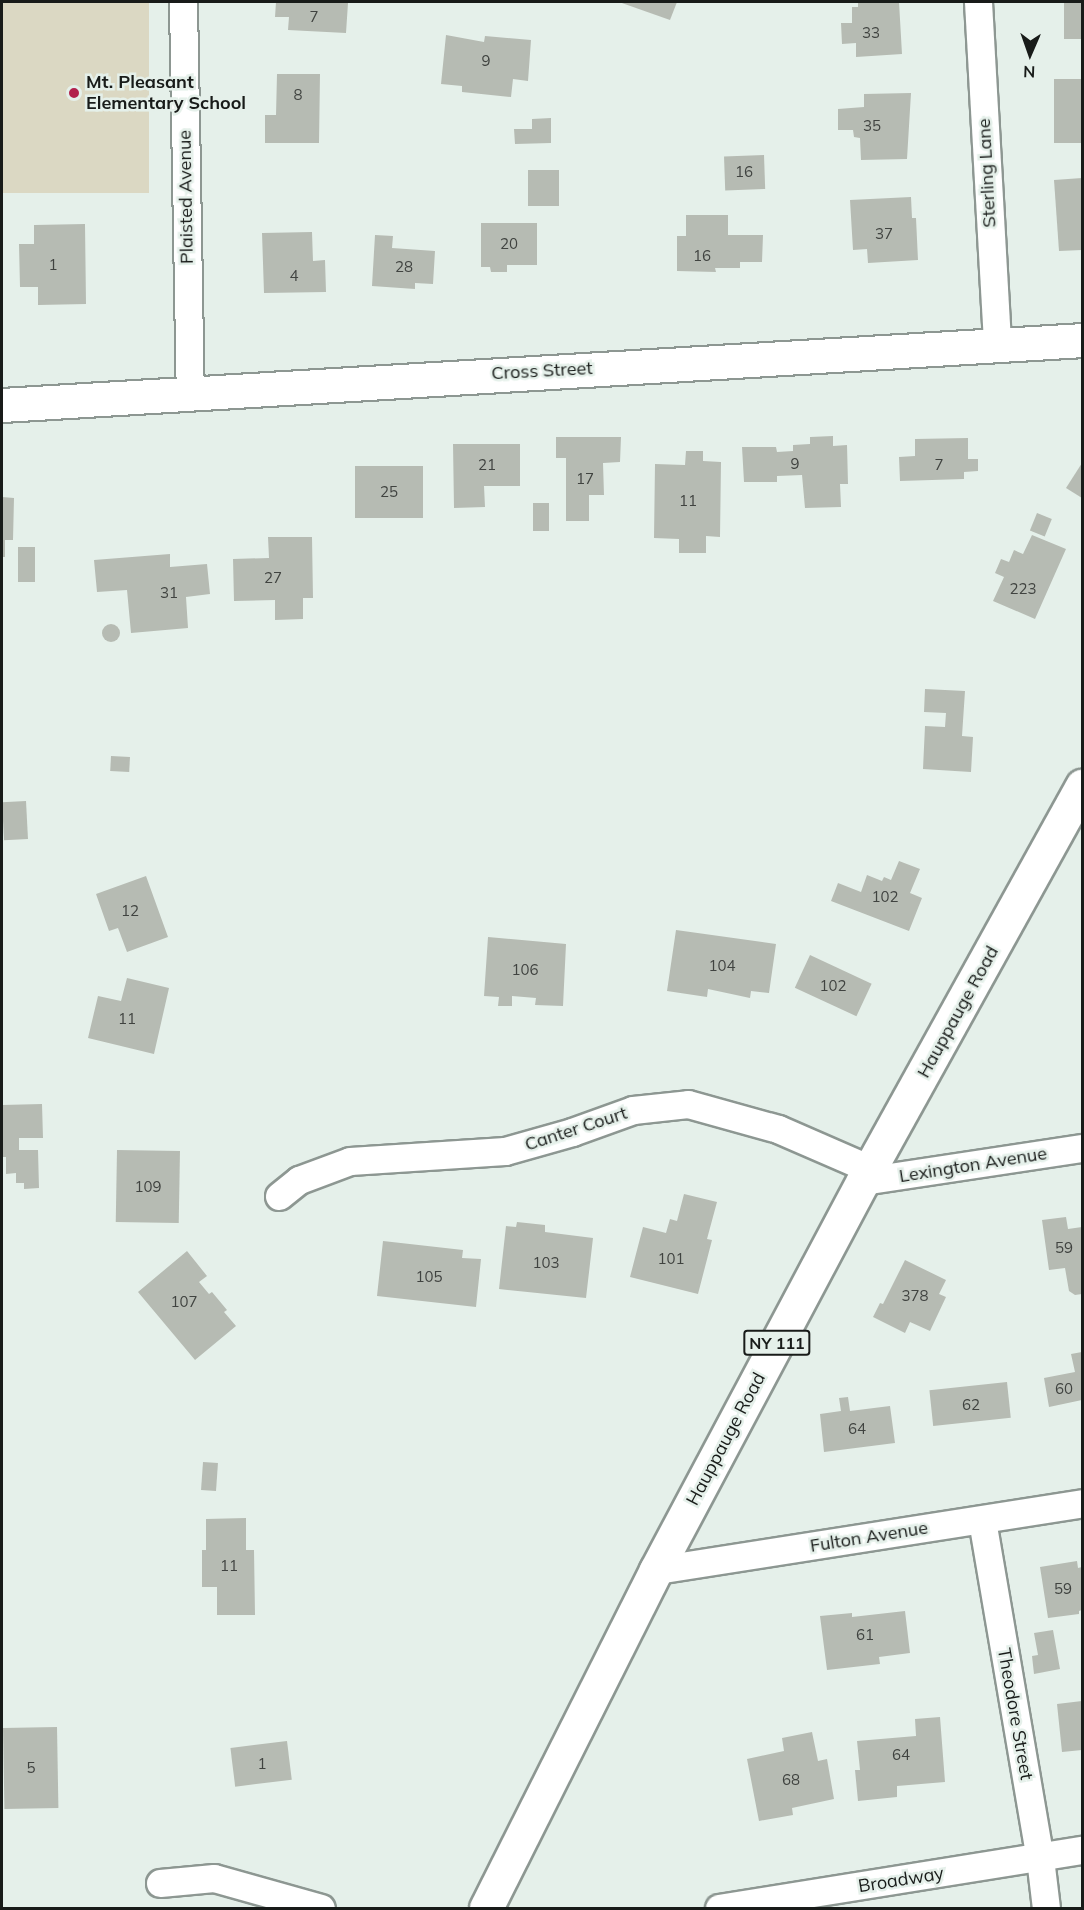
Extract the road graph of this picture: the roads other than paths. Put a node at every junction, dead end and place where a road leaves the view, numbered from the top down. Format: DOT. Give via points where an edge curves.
graph roads {
  1 [pos="183,2"];
  2 [pos="978,2"];
  3 [pos="1083,340"];
  4 [pos="997,344"];
  5 [pos="189,392"];
  6 [pos="2,405"];
  7 [pos="1083,786"];
  8 [pos="1083,1148"];
  9 [pos="867,1175"];
  10 [pos="279,1196"];
  11 [pos="1083,1503"];
  12 [pos="982,1520"];
  13 [pos="656,1570"];
  14 [pos="1083,1850"];
  15 [pos="1040,1858"];
  16 [pos="159,1883"];
  17 [pos="321,1908"];
  18 [pos="486,1908"];
  19 [pos="720,1908"];
  20 [pos="1046,1908"];
  1 -- 5 [label="street, Plaisted Avenue"];
  2 -- 4 [label="street, Sterling Lane"];
  3 -- 4 [label="main road, Cross Street"];
  4 -- 5 [label="main road, Cross Street"];
  5 -- 6 [label="main road, Cross Street"];
  7 -- 9 [label="main road, Hauppauge Road / NY 111"];
  8 -- 9 [label="street, Lexington Avenue"];
  9 -- 10 [label="street, Canter Court" via="778,1129 688,1104 633,1110 505,1151 350,1161 299,1180"];
  9 -- 13 [label="main road, Hauppauge Road / NY 111"];
  11 -- 12 [label="street, Fulton Avenue"];
  12 -- 13 [label="street, Fulton Avenue"];
  12 -- 15 [label="street, Theodore Street"];
  13 -- 18 [label="main road, Hauppauge Road / NY 111"];
  14 -- 15 [label="street, Broadway"];
  15 -- 19 [label="street, Broadway"];
  15 -- 20 [label="street, Theodore Street"];
  16 -- 17 [label="street" via="214,1878"];
}
